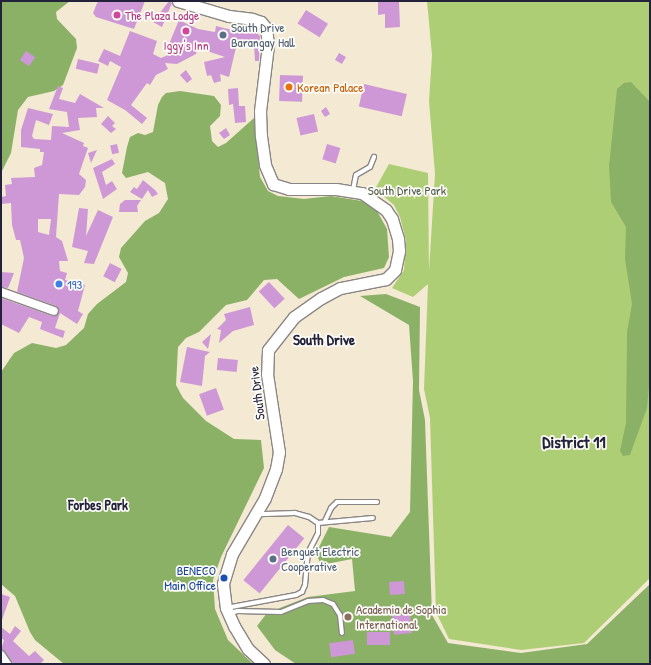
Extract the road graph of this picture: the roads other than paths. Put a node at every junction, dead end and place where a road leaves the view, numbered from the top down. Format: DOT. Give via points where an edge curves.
graph roads {
  1 [pos="178,1"];
  2 [pos="374,157"];
  3 [pos="353,190"];
  4 [pos="1,292"];
  5 [pos="54,311"];
  6 [pos="377,502"];
  7 [pos="255,515"];
  8 [pos="373,518"];
  9 [pos="326,521"];
  10 [pos="318,523"];
  11 [pos="227,611"];
  12 [pos="342,633"];
  13 [pos="1,655"];
  14 [pos="8,664"];
  15 [pos="264,664"];
  1 -- 3 [label="main road, South Drive" via="230,16 252,19 261,22 266,28 268,45 260,110 260,136 265,165 273,184 290,189"];
  2 -- 3 [label="lane" via="370,167 356,175"];
  3 -- 7 [label="main road, South Drive" via="378,202 392,219 399,251 395,270 386,279 340,288 320,298 294,317 270,345 266,374 279,452 271,485"];
  4 -- 5 [label="street"];
  6 -- 9 [label="lane" via="337,502 331,508"];
  7 -- 10 [label="lane" via="295,513 309,516"];
  7 -- 11 [label="main road, South Drive" via="227,566 223,584"];
  8 -- 9 [label="lane"];
  9 -- 10 [label="lane"];
  10 -- 11 [label="lane" via="318,532 308,553 302,592 275,601"];
  11 -- 12 [label="lane" via="281,612 308,601 323,600 333,604 340,615"];
  11 -- 15 [label="main road, South Drive" via="248,649"];
  13 -- 14 [label="street"];
}
